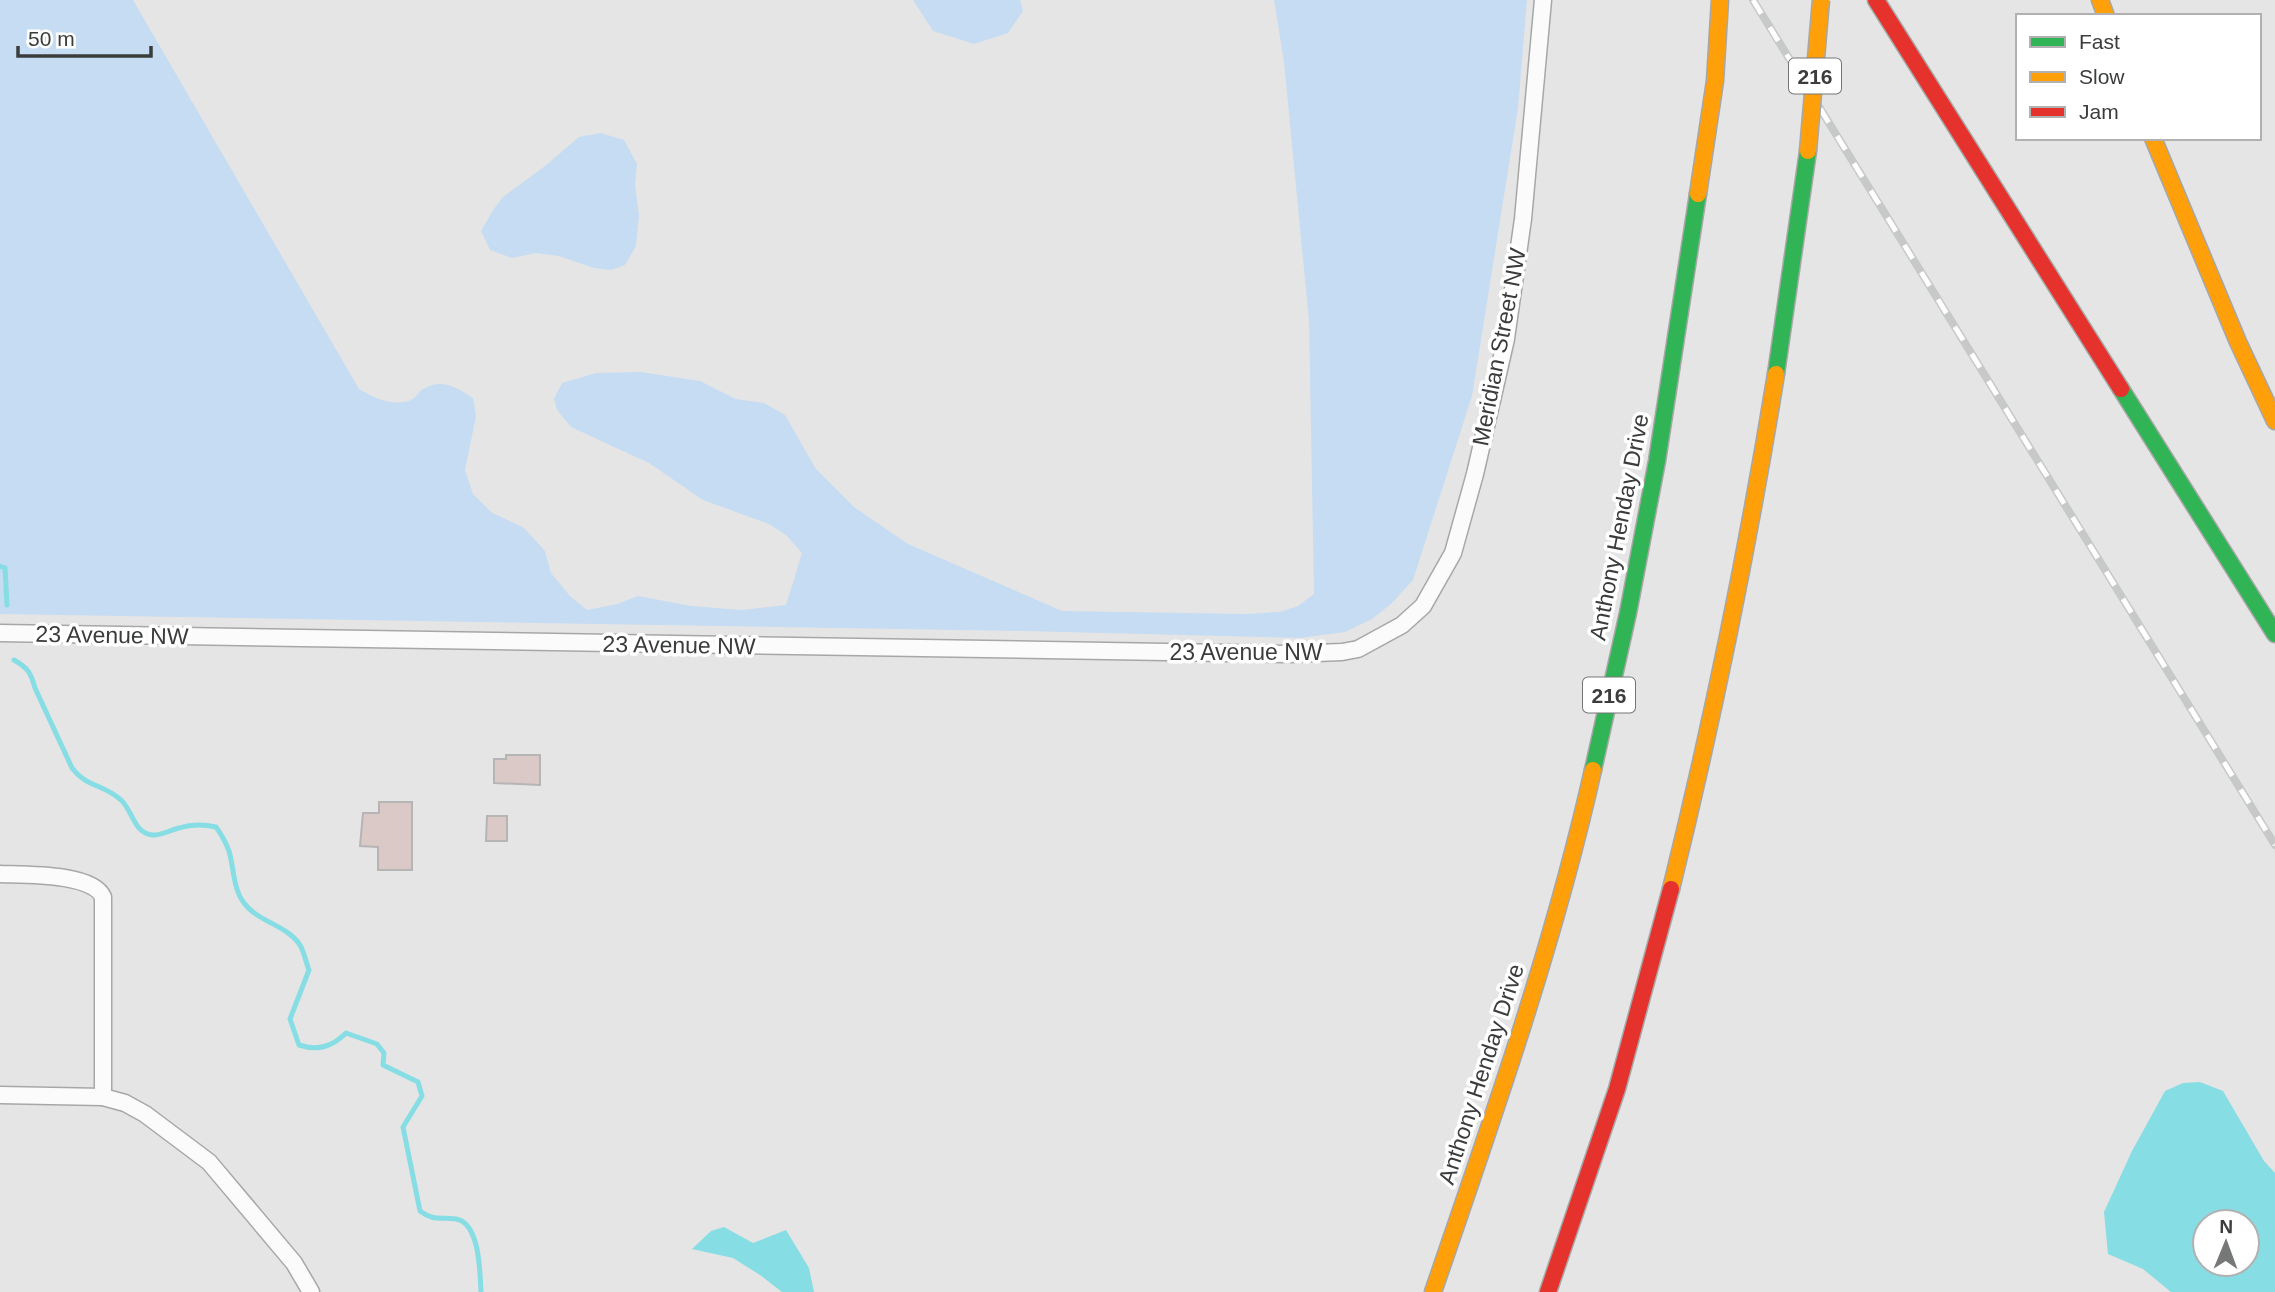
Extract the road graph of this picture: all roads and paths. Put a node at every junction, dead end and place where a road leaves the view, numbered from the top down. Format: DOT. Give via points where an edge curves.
graph roads {
  1 [pos="1543,0"];
  2 [pos="1720,0"];
  3 [pos="1821,0"];
  4 [pos="1876,0"];
  5 [pos="2154,140"];
  6 [pos="2275,421"];
  7 [pos="0,633"];
  8 [pos="2275,634"];
  9 [pos="1358,649"];
  10 [pos="0,874"];
  11 [pos="0,1095"];
  12 [pos="103,1097"];
  13 [pos="311,1292"];
  14 [pos="1433,1292"];
  15 [pos="1548,1292"];
  1 -- 9 [label="street, Meridian Street NW" via="1506,339 1453,553 1423,606 1402,625"];
  2 -- 14 [label="highway, Anthony Henday Drive / 216" via="1715,81 1657,461 1628,613 1592,775 1536,978"];
  3 -- 15 [label="highway, 216, bridge" via="1789,304 1717,696 1658,940 1606,1124"];
  4 -- 8 [label="highway"];
  5 -- 6 [label="highway"];
  7 -- 9 [label="street, 23 Avenue NW" via="1289,654"];
  10 -- 12 [label="street" via="81,881 103,897"];
  11 -- 12 [label="street"];
  12 -- 13 [label="street" via="145,1114 209,1163 295,1263"];
}
